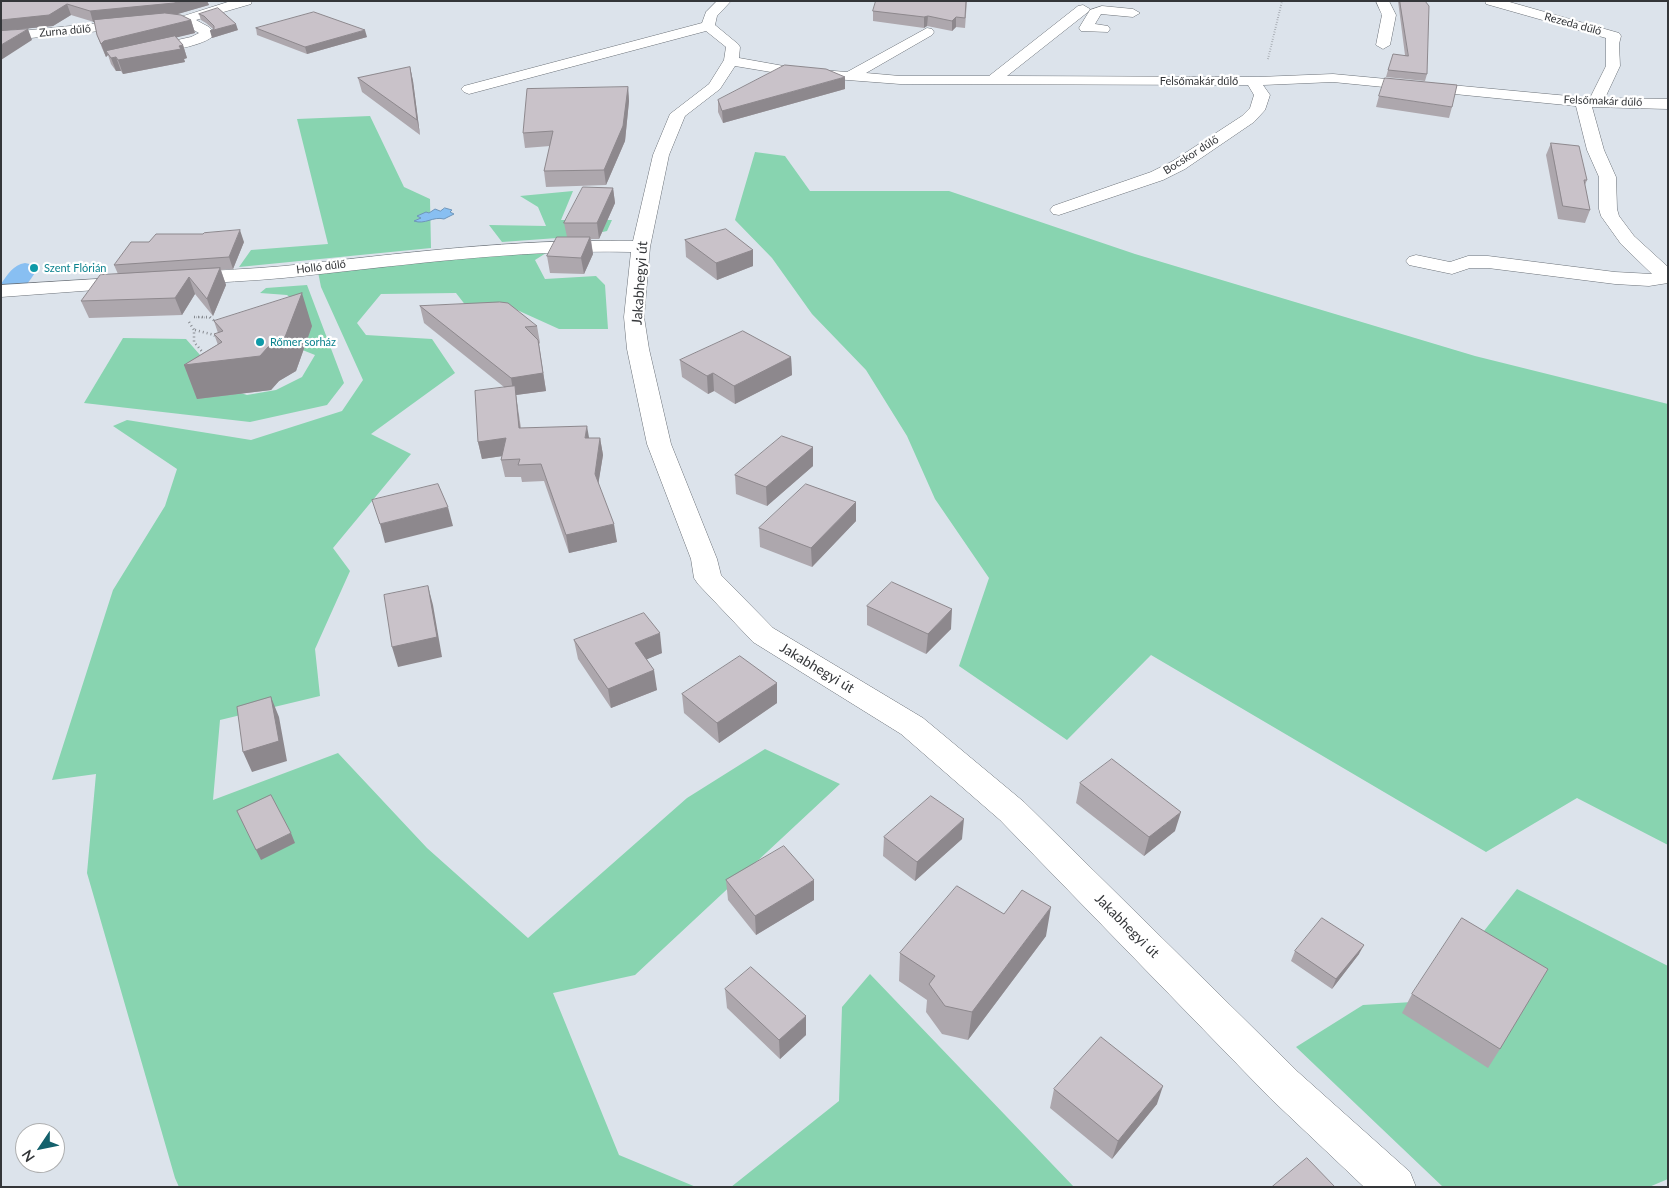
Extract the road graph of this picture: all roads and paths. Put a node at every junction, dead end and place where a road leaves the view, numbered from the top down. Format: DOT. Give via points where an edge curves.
graph roads {
  1 [pos="246,1"];
  2 [pos="724,1"];
  3 [pos="1282,1"];
  4 [pos="1382,1"];
  5 [pos="1491,1"];
  6 [pos="1094,11"];
  7 [pos="1133,13"];
  8 [pos="180,20"];
  9 [pos="708,26"];
  10 [pos="1103,29"];
  11 [pos="927,32"];
  12 [pos="1,37"];
  13 [pos="1384,45"];
  14 [pos="132,55"];
  15 [pos="731,62"];
  16 [pos="848,77"];
  17 [pos="994,79"];
  18 [pos="1258,81"];
  19 [pos="469,89"];
  20 [pos="1589,102"];
  21 [pos="1668,104"];
  22 [pos="1059,210"];
  23 [pos="641,246"];
  24 [pos="1416,261"];
  25 [pos="1668,277"];
  26 [pos="166,280"];
  27 [pos="147,281"];
  28 [pos="1,291"];
  29 [pos="194,317"];
  30 [pos="189,322"];
  31 [pos="220,325"];
  32 [pos="194,330"];
  33 [pos="221,342"];
  34 [pos="210,361"];
  35 [pos="1394,1187"];
  1 -- 8 [label="street"];
  2 -- 9 [label="street" via="711,15"];
  3 -- 18 [label="path" via="1264,77"];
  4 -- 13 [label="street" via="1389,15"];
  5 -- 20 [label="street, Rezeda dűlő" via="1614,36 1610,44 1612,68"];
  6 -- 7 [label="street"];
  6 -- 10 [label="street" via="1086,28"];
  6 -- 17 [label="street"];
  8 -- 12 [label="street, Zurna dűlő"];
  8 -- 14 [label="street, Zurna dűlő" via="195,24 208,34"];
  9 -- 15 [label="street" via="733,47"];
  9 -- 19 [label="street"];
  11 -- 16 [label="street"];
  15 -- 16 [label="street, Felsőmakár dűlő"];
  15 -- 23 [label="street, Jakabhegyi út" via="715,86 678,114 661,156"];
  16 -- 17 [label="street, Felsőmakár dűlő"];
  17 -- 18 [label="street, Felsőmakár dűlő"];
  18 -- 20 [label="street, Felsőmakár dűlő" via="1299,78 1374,81"];
  18 -- 22 [label="street, Bocskor dűlő" via="1255,84 1262,95 1257,110 1179,165 1129,187"];
  20 -- 21 [label="street, Felsőmakár dűlő"];
  20 -- 25 [label="street" via="1587,111 1594,145 1607,173 1609,215 1642,255"];
  23 -- 26 [label="street, Holló dűlő" via="507,247 282,272"];
  23 -- 35 [label="street, Jakabhegyi út" via="634,317 638,349 659,444 704,558 708,578 763,635 912,726 1012,811 1284,1085"];
  24 -- 25 [label="street" via="1452,268 1468,262 1488,262 1615,278 1649,280"];
  27 -- 28 [label="street"];
  29 -- 31 [label="path" via="210,317"];
  30 -- 32 [label="path"];
  32 -- 33 [label="path" via="214,335"];
  32 -- 34 [label="path" via="194,342"];
}
